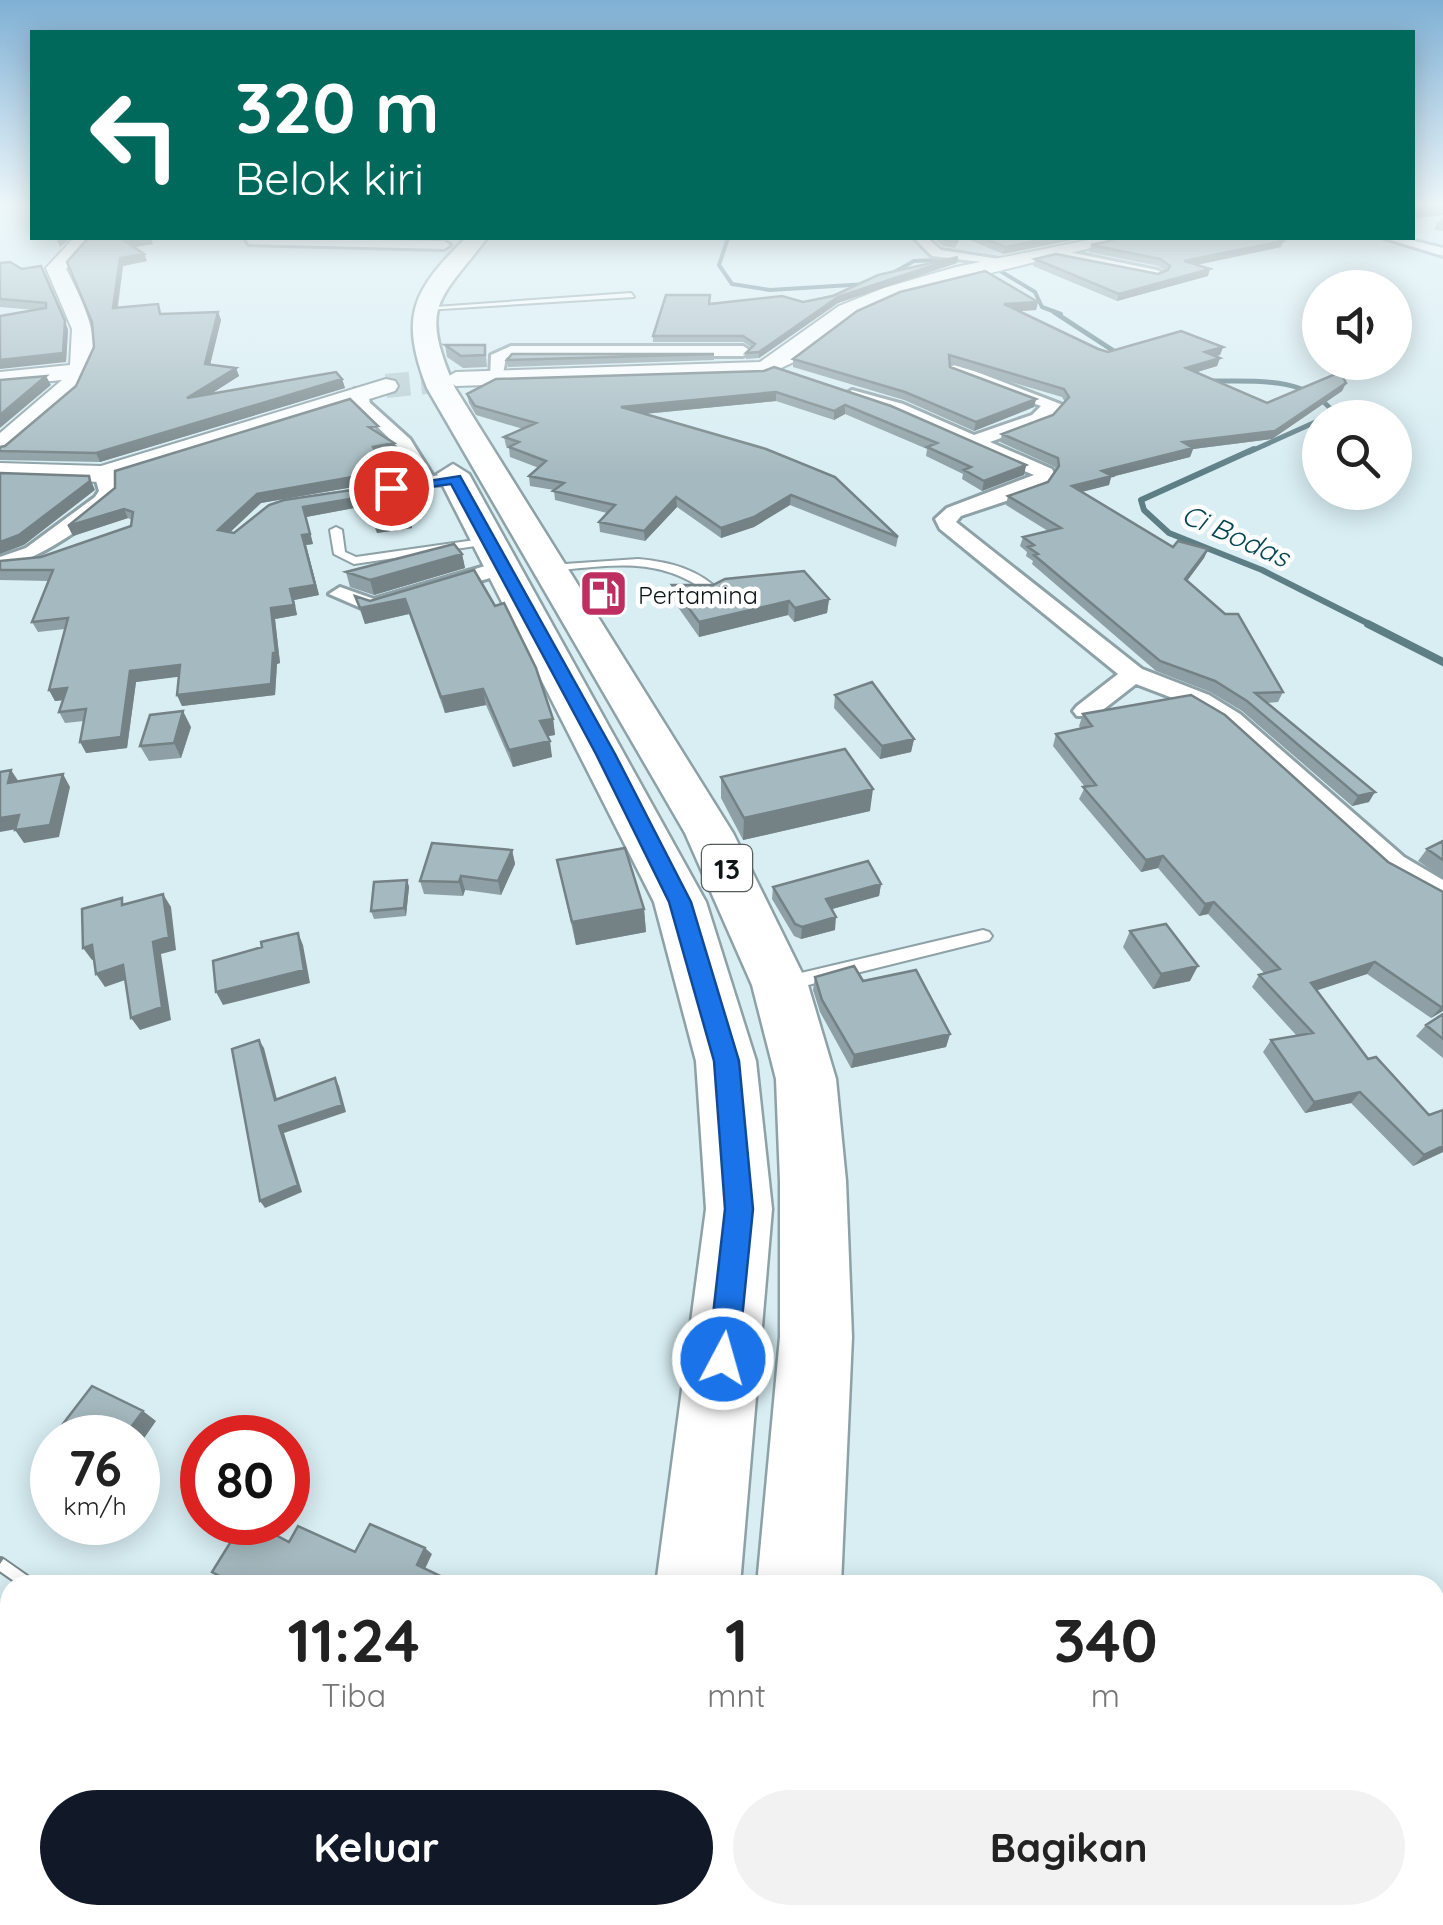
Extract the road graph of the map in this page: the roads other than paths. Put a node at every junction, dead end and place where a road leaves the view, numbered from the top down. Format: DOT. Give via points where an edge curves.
graph roads {
  1 [pos="72,294"];
  2 [pos="396,294"];
  3 [pos="430,294"];
  4 [pos="889,294"];
  5 [pos="630,295"];
  6 [pos="425,308"];
  7 [pos="743,351"];
  8 [pos="773,366"];
  9 [pos="956,369"];
  10 [pos="79,371"];
  11 [pos="496,376"];
  12 [pos="801,376"];
  13 [pos="0,379"];
  14 [pos="456,379"];
  15 [pos="825,386"];
  16 [pos="374,390"];
  17 [pos="976,442"];
  18 [pos="0,446"];
  19 [pos="0,472"];
  20 [pos="103,474"];
  21 [pos="441,481"];
  22 [pos="356,493"];
  23 [pos="336,530"];
  24 [pos="67,551"];
  25 [pos="514,559"];
  26 [pos="11,561"];
  27 [pos="716,593"];
  28 [pos="340,594"];
  29 [pos="1133,674"];
  30 [pos="1086,711"];
  31 [pos="1443,894"];
  32 [pos="982,936"];
  33 [pos="780,984"];
  34 [pos="699,1575"];
  35 [pos="801,1575"];
  1 -- 10 [label="street" via="89,341"];
  2 -- 21 [label="highway, 13" via="382,341"];
  3 -- 6 [label="highway"];
  4 -- 8 [label="street" via="850,308"];
  5 -- 6 [label="lane"];
  6 -- 25 [label="highway, 13" via="419,332"];
  7 -- 11 [label="street" via="510,351 499,355"];
  8 -- 11 [label="street" via="641,376"];
  8 -- 12 [label="street"];
  9 -- 17 [label="street" via="1055,404 1042,417"];
  10 -- 13 [label="street"];
  10 -- 18 [label="street" via="59,397"];
  11 -- 14 [label="street"];
  15 -- 17 [label="street"];
  16 -- 20 [label="street"];
  16 -- 21 [label="street" via="362,404"];
  17 -- 29 [label="street" via="1045,477 954,512 946,525"];
  19 -- 20 [label="street"];
  20 -- 26 [label="street" via="106,498 46,547"];
  21 -- 22 [label="lane"];
  21 -- 25 [label="highway, 13"];
  23 -- 25 [label="lane" via="340,554 354,560"];
  24 -- 26 [label="street"];
  25 -- 27 [label="lane" via="675,565 697,573"];
  25 -- 28 [label="street" via="373,606"];
  25 -- 33 [label="highway, 13" via="708,833"];
  25 -- 34 [label="highway, 13" via="680,902 726,1061 739,1209"];
  29 -- 30 [label="street"];
  29 -- 31 [label="street" via="1217,709 1393,864"];
  32 -- 33 [label="lane"];
  33 -- 35 [label="highway, 13" via="806,1079 813,1181 816,1336"];
}
